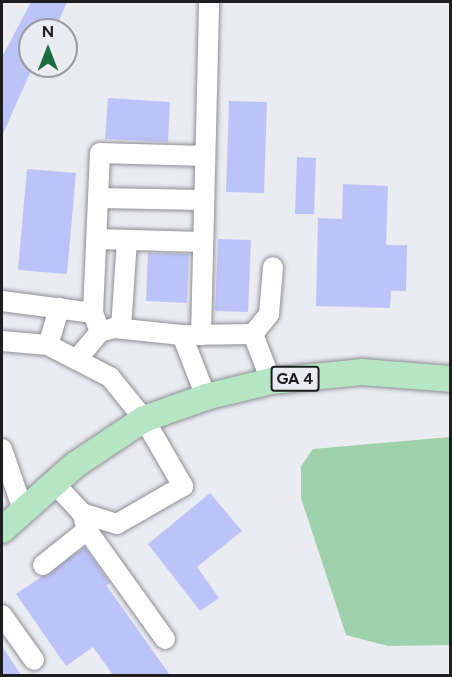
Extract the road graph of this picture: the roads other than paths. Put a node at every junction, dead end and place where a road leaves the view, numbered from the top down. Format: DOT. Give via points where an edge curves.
graph roads {
  1 [pos="209,2"];
  2 [pos="205,156"];
  3 [pos="98,198"];
  4 [pos="204,200"];
  5 [pos="97,239"];
  6 [pos="127,240"];
  7 [pos="203,242"];
  8 [pos="273,267"];
  9 [pos="2,301"];
  10 [pos="59,308"];
  11 [pos="93,313"];
  12 [pos="121,328"];
  13 [pos="100,332"];
  14 [pos="253,334"];
  15 [pos="192,335"];
  16 [pos="2,341"];
  17 [pos="48,345"];
  18 [pos="78,358"];
  19 [pos="450,379"];
  20 [pos="271,381"];
  21 [pos="206,397"];
  22 [pos="144,419"];
  23 [pos="2,449"];
  24 [pos="7,477"];
  25 [pos="54,483"];
  26 [pos="23,510"];
  27 [pos="84,522"];
  28 [pos="2,530"];
  29 [pos="43,565"];
  30 [pos="2,615"];
  31 [pos="165,639"];
  32 [pos="34,660"];
  1 -- 2 [label="street"];
  2 -- 3 [label="street" via="100,153"];
  2 -- 4 [label="street"];
  3 -- 4 [label="street"];
  3 -- 5 [label="street"];
  4 -- 7 [label="street"];
  5 -- 6 [label="street"];
  5 -- 11 [label="street"];
  6 -- 7 [label="street"];
  6 -- 12 [label="street"];
  7 -- 15 [label="street"];
  8 -- 14 [label="street" via="269,314"];
  9 -- 10 [label="street"];
  10 -- 11 [label="street"];
  10 -- 17 [label="street"];
  11 -- 13 [label="street"];
  12 -- 13 [label="street"];
  12 -- 15 [label="street"];
  13 -- 18 [label="street"];
  14 -- 15 [label="street"];
  14 -- 20 [label="street"];
  15 -- 21 [label="street"];
  16 -- 17 [label="street"];
  17 -- 18 [label="street"];
  18 -- 22 [label="street" via="110,377"];
  19 -- 20 [label="main road, GA 4" via="362,372"];
  20 -- 21 [label="main road, GA 4"];
  21 -- 22 [label="main road, GA 4"];
  22 -- 25 [label="main road, GA 4"];
  22 -- 27 [label="street" via="183,486 117,524"];
  23 -- 24 [label="street"];
  24 -- 26 [label="street"];
  25 -- 26 [label="main road, GA 4"];
  25 -- 27 [label="street"];
  26 -- 28 [label="main road, GA 4"];
  27 -- 29 [label="street"];
  27 -- 31 [label="street"];
  30 -- 32 [label="street"];
}
